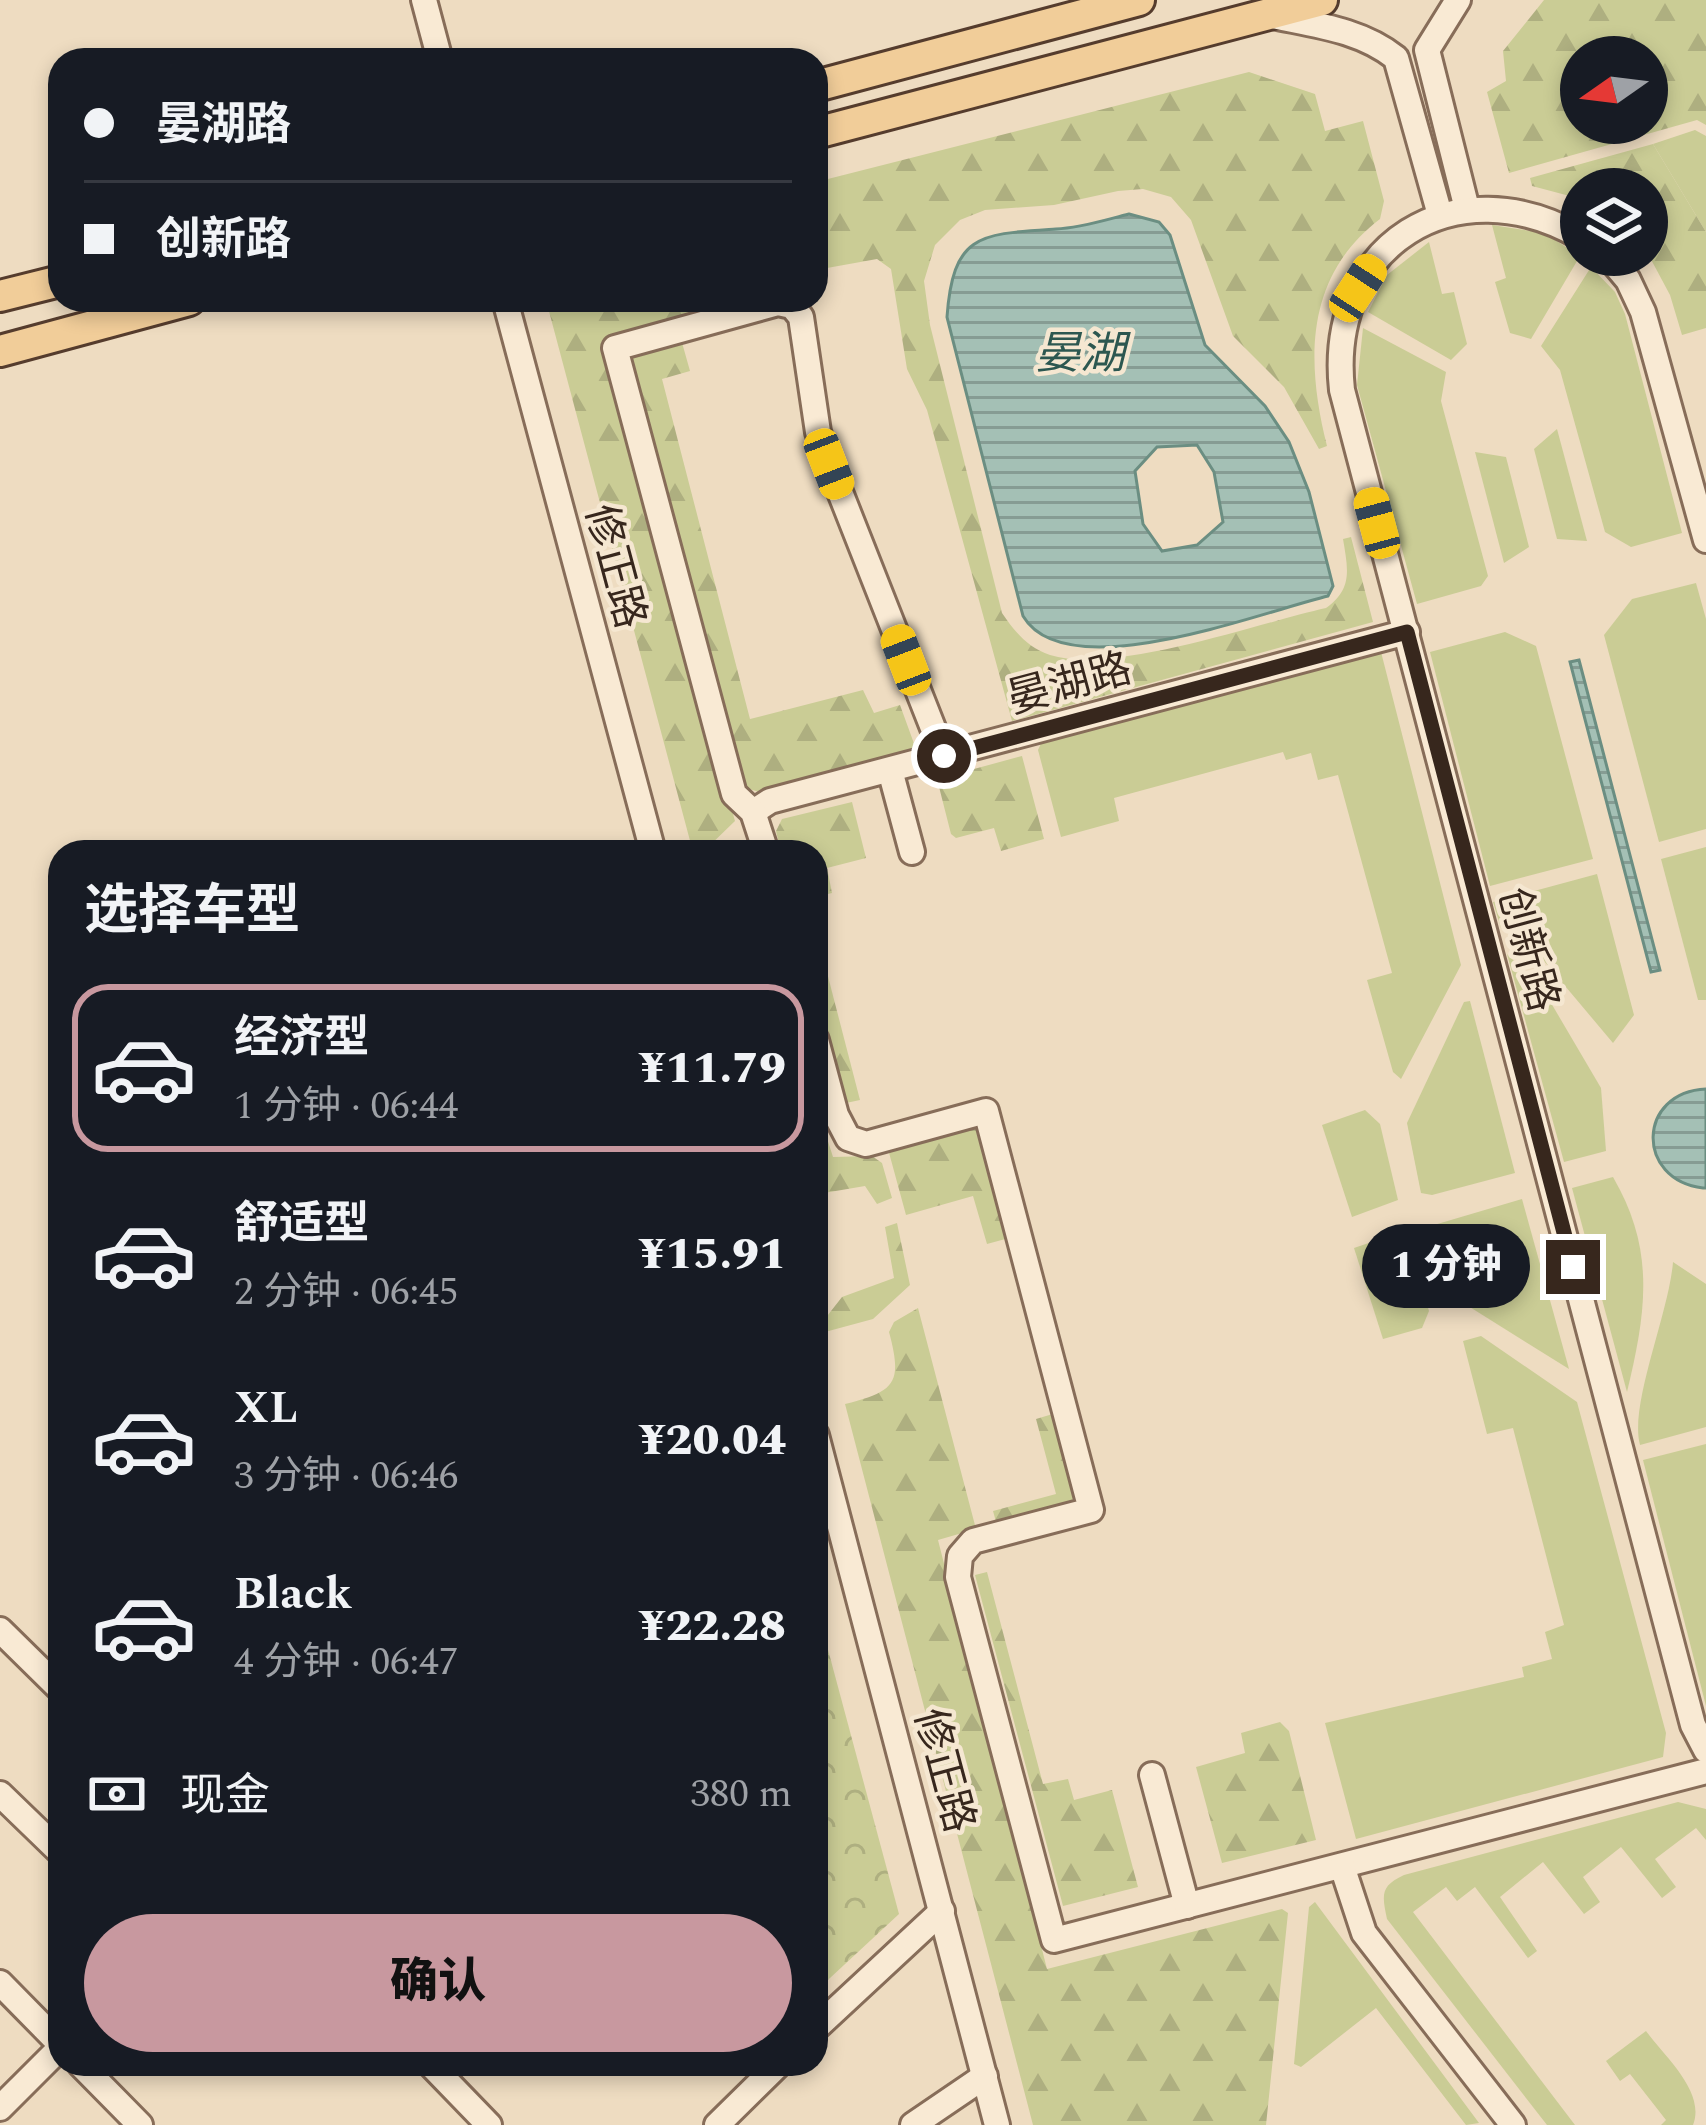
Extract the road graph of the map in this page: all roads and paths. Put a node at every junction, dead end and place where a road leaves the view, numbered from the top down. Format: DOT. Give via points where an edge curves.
graph roads {
  1 [pos="424,0"];
  2 [pos="1138,0"];
  3 [pos="1322,0"];
  4 [pos="1458,0"];
  5 [pos="1264,14"];
  6 [pos="437,48"];
  7 [pos="828,83"];
  8 [pos="828,130"];
  9 [pos="1453,212"];
  10 [pos="1560,227"];
  11 [pos="1625,276"];
  12 [pos="48,284"];
  13 [pos="0,296"];
  14 [pos="145,312"];
  15 [pos="508,312"];
  16 [pos="745,312"];
  17 [pos="796,312"];
  18 [pos="0,351"];
  19 [pos="1706,540"];
  20 [pos="1407,632"];
  21 [pos="944,756"];
  22 [pos="890,770"];
  23 [pos="753,812"];
  24 [pos="649,840"];
  25 [pos="762,840"];
  26 [pos="912,852"];
  27 [pos="828,1085"];
  28 [pos="828,1480"];
  29 [pos="0,1630"];
  30 [pos="48,1677"];
  31 [pos="1706,1750"];
  32 [pos="1706,1771"];
  33 [pos="1153,1775"];
  34 [pos="0,1794"];
  35 [pos="48,1840"];
  36 [pos="1342,1866"];
  37 [pos="1187,1906"];
  38 [pos="942,1911"];
  39 [pos="0,1983"];
  40 [pos="828,2017"];
  41 [pos="48,2033"];
  42 [pos="48,2058"];
  43 [pos="92,2076"];
  44 [pos="442,2076"];
  45 [pos="767,2076"];
  46 [pos="985,2076"];
  47 [pos="0,2108"];
  48 [pos="140,2125"];
  49 [pos="489,2125"];
  50 [pos="717,2125"];
  51 [pos="913,2125"];
  52 [pos="997,2125"];
  53 [pos="1513,2125"];
  1 -- 6 [label="street"];
  2 -- 7 [label="main road"];
  3 -- 5 [label="main road"];
  4 -- 9 [label="street" via="1427,50"];
  5 -- 8 [label="main road"];
  5 -- 9 [label="street" via="1343,31 1396,58"];
  9 -- 10 [label="street" via="1528,212"];
  9 -- 20 [label="street, 创新路" via="1405,234 1377,258 1348,310 1338,358"];
  11 -- 19 [label="street" via="1643,312"];
  12 -- 13 [label="main road"];
  14 -- 18 [label="main road"];
  15 -- 24 [label="street, 修正路"];
  16 -- 23 [label="street" via="615,348 734,794"];
  17 -- 21 [label="street" via="818,432"];
  20 -- 21 [label="street, 晏湖路"];
  20 -- 31 [label="street, 创新路" via="1693,1725"];
  21 -- 22 [label="street, 晏湖路"];
  22 -- 23 [label="street, 晏湖路"];
  22 -- 26 [label="street"];
  23 -- 25 [label="street"];
  27 -- 37 [label="street" via="848,1138 866,1144 986,1112 1091,1510 973,1541 960,1556 958,1577 1054,1940"];
  28 -- 38 [label="street, 修正路"];
  29 -- 30 [label="street"];
  32 -- 36 [label="street"];
  33 -- 37 [label="street"];
  34 -- 35 [label="street"];
  36 -- 37 [label="street"];
  36 -- 53 [label="street" via="1364,1933"];
  38 -- 40 [label="street"];
  38 -- 46 [label="street, 修正路"];
  39 -- 41 [label="street"];
  42 -- 47 [label="street"];
  43 -- 48 [label="street"];
  44 -- 49 [label="street"];
  45 -- 50 [label="street"];
  46 -- 51 [label="street"];
  46 -- 52 [label="street, 修正路"];
}
